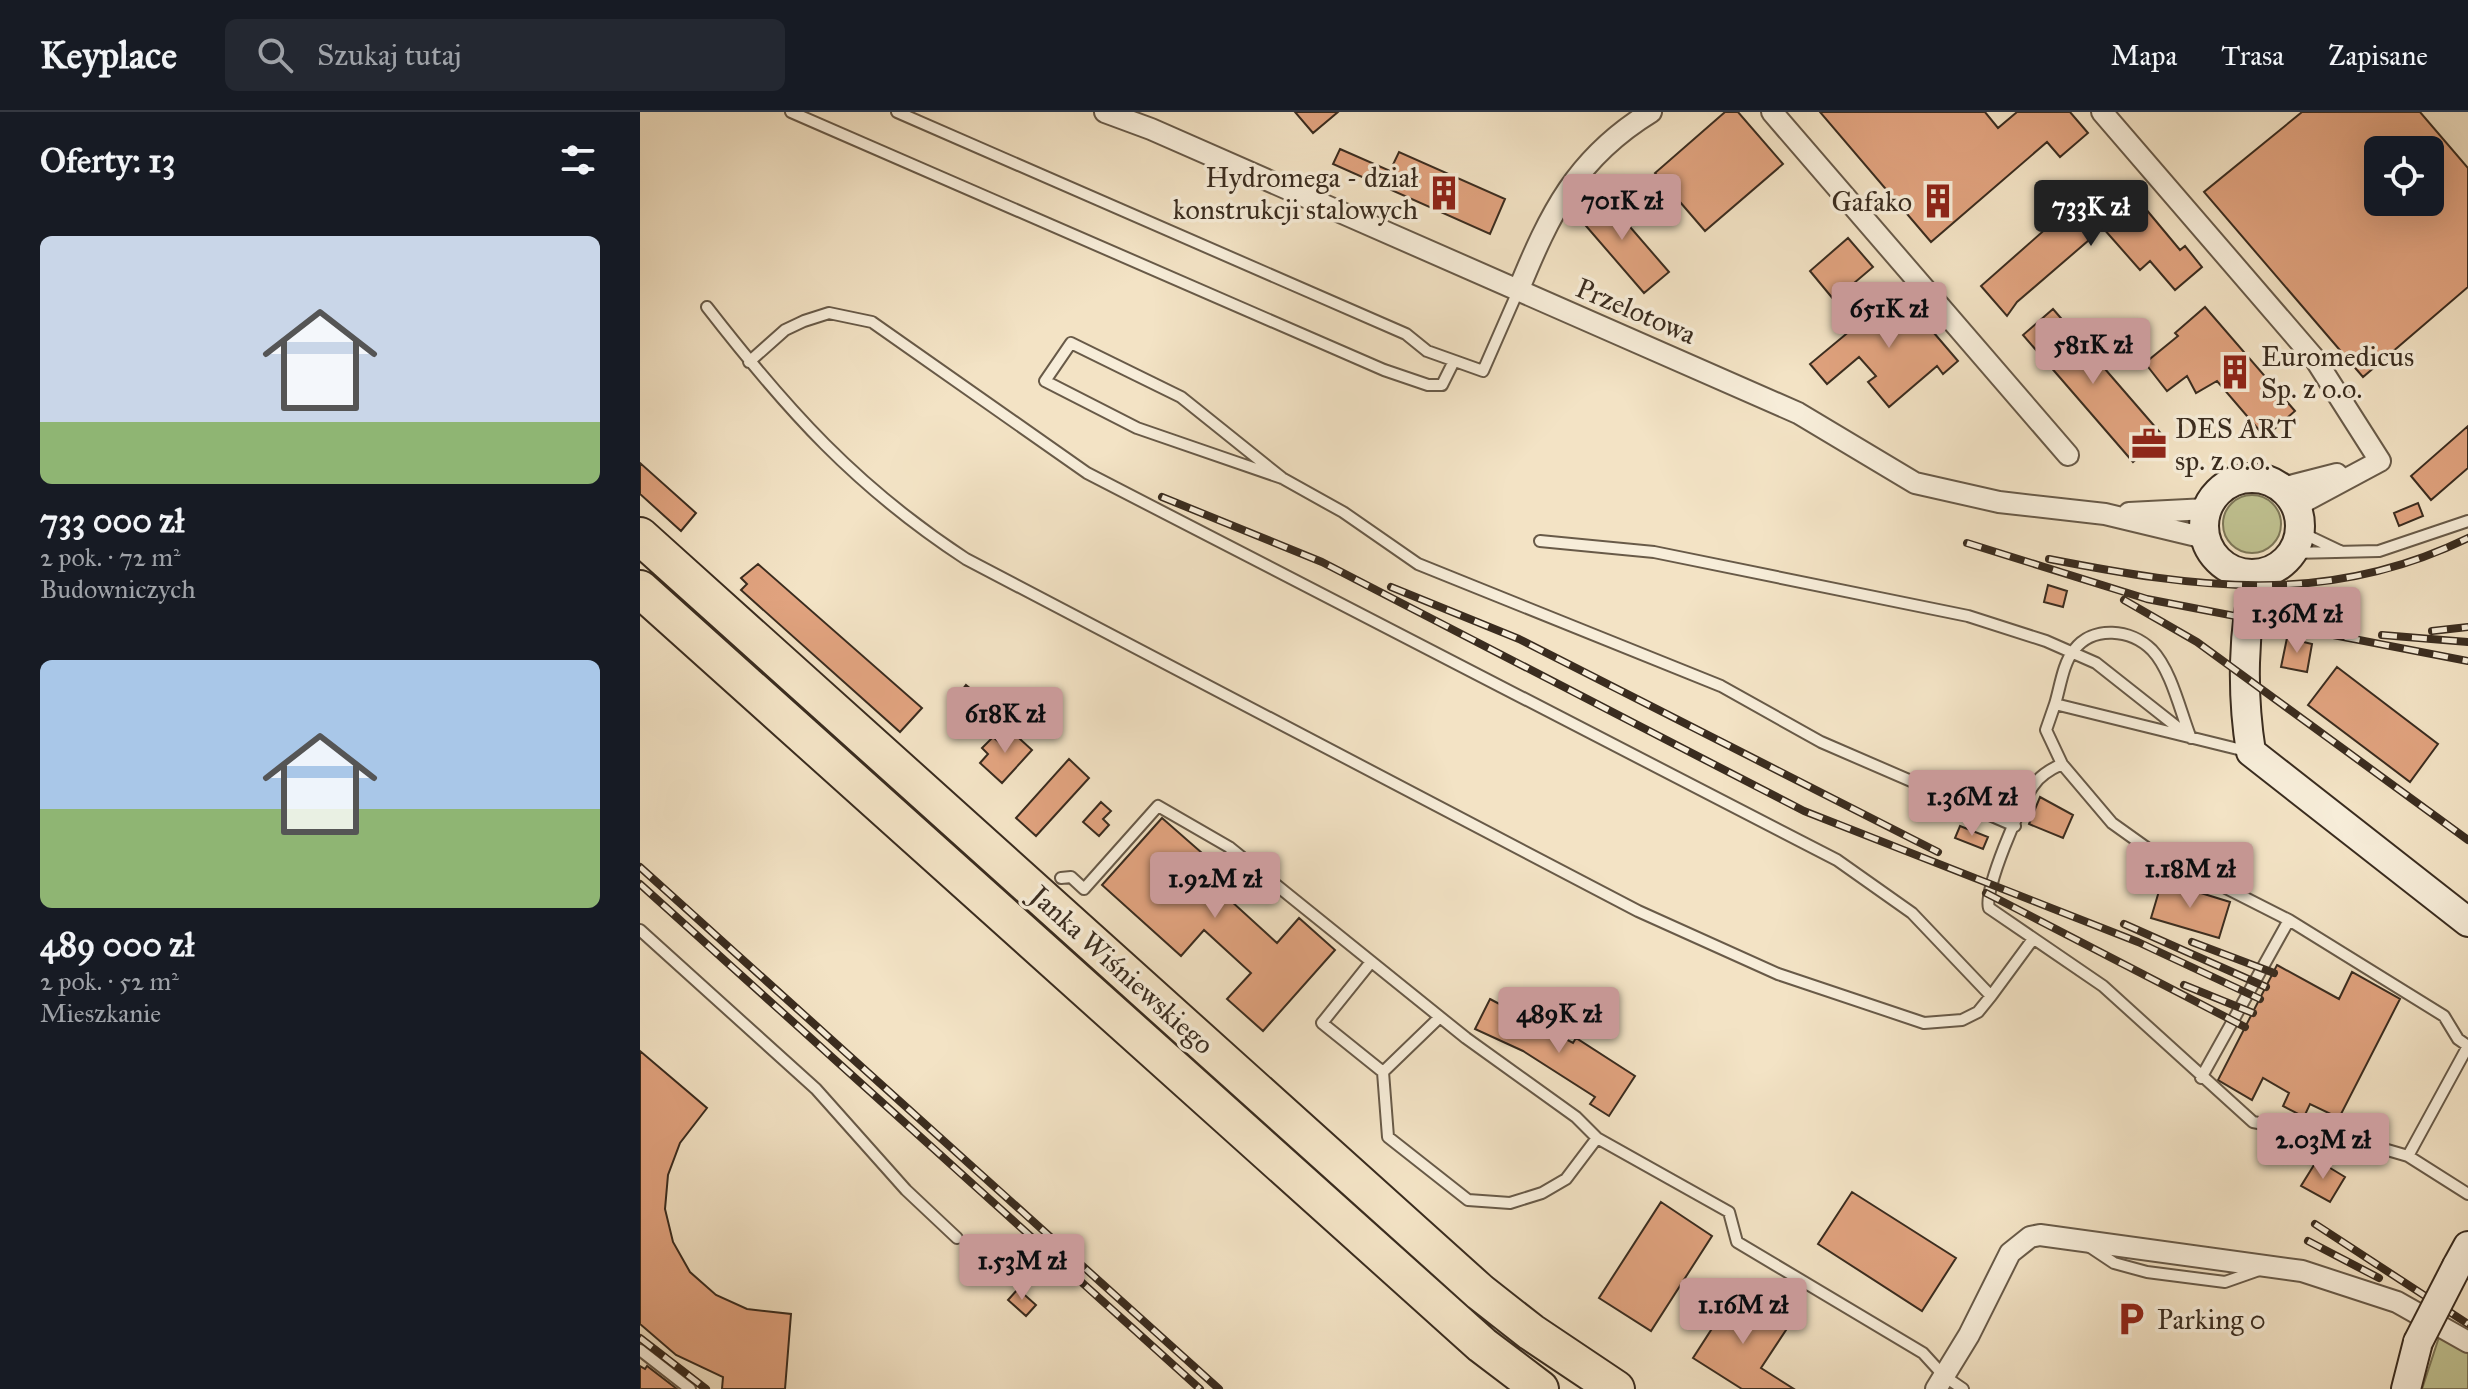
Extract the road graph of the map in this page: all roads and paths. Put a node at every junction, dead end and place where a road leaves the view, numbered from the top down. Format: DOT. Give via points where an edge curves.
graph roads {
  1 [pos="791,112"];
  2 [pos="897,112"];
  3 [pos="1105,112"];
  4 [pos="1651,112"];
  5 [pos="1772,112"];
  6 [pos="2102,112"];
  7 [pos="1518,291"];
  8 [pos="707,307"];
  9 [pos="1454,361"];
  10 [pos="749,362"];
  11 [pos="2068,455"];
  12 [pos="1282,478"];
  13 [pos="2207,509"];
  14 [pos="2105,514"];
  15 [pos="2293,520"];
  16 [pos="2468,521"];
  17 [pos="640,536"];
  18 [pos="2205,538"];
  19 [pos="1540,541"];
  20 [pos="2344,553"];
  21 [pos="2246,573"];
  22 [pos="640,589"];
  23 [pos="2072,652"];
  24 [pos="2055,704"];
  25 [pos="2191,738"];
  26 [pos="2251,752"];
  27 [pos="2062,764"];
  28 [pos="2015,826"];
  29 [pos="1061,878"];
  30 [pos="2289,920"];
  31 [pos="2468,922"];
  32 [pos="640,930"];
  33 [pos="2033,939"];
  34 [pos="1371,962"];
  35 [pos="1991,996"];
  36 [pos="1440,1017"];
  37 [pos="1383,1072"];
  38 [pos="2201,1078"];
  39 [pos="1597,1138"];
  40 [pos="2408,1156"];
  41 [pos="2468,1194"];
  42 [pos="957,1238"];
  43 [pos="2463,1256"];
  44 [pos="2468,1342"];
  45 [pos="640,1350"];
  46 [pos="1940,1383"];
  47 [pos="690,1389"];
  48 [pos="1540,1389"];
  49 [pos="1616,1389"];
  50 [pos="1963,1389"];
  51 [pos="2406,1389"];
  1 -- 9 [label="lane" via="1384,370 1442,385"];
  2 -- 9 [label="lane" via="1406,334 1427,351"];
  3 -- 7 [label="street, Przelotowa"];
  4 -- 7 [label="street" via="1605,145 1574,177 1550,216"];
  5 -- 11 [label="street"];
  6 -- 15 [label="street" via="2315,359 2370,465"];
  7 -- 9 [label="lane" via="1483,371"];
  7 -- 14 [label="street, Przelotowa" via="1798,413 1915,483 1999,502"];
  8 -- 10 [label="lane"];
  10 -- 35 [label="lane" via="831,454 906,520 966,559 1638,911 1778,974 1924,1023 1962,1020 1978,1012"];
  10 -- 35 [label="lane" via="785,330 804,321 829,313 872,322 1087,473 1837,860 1912,913"];
  12 -- 12 [label="lane" via="1137,428 1045,381 1071,343 1181,397"];
  12 -- 28 [label="lane" via="1418,564 1721,686 1821,742"];
  13 -- 14 [label="street, Przelotowa"];
  13 -- 15 [label="street" via="2225,486 2239,480 2268,480"];
  13 -- 18 [label="street"];
  14 -- 18 [label="street, Przelotowa"];
  15 -- 20 [label="lane"];
  15 -- 20 [label="lane"];
  15 -- 21 [label="street" via="2271,571"];
  16 -- 20 [label="lane" via="2397,547"];
  17 -- 49 [label="highway, Janka Wiśniewskiego" via="1480,1292"];
  18 -- 21 [label="street" via="2221,564"];
  19 -- 23 [label="lane" via="1654,552 1968,616"];
  21 -- 26 [label="street"];
  22 -- 48 [label="highway, Janka Wiśniewskiego" via="1482,1345"];
  23 -- 24 [label="lane"];
  23 -- 25 [label="lane" via="2124,683"];
  23 -- 25 [label="lane" via="2093,637 2117,632 2152,650"];
  24 -- 25 [label="lane"];
  24 -- 27 [label="lane" via="2046,730"];
  25 -- 26 [label="lane"];
  26 -- 31 [label="street"];
  27 -- 28 [label="lane" via="2033,786"];
  27 -- 30 [label="lane" via="2112,823 2147,848"];
  28 -- 33 [label="lane" via="1987,902"];
  29 -- 34 [label="lane" via="1071,877 1084,889 1158,806 1229,847"];
  30 -- 38 [label="lane"];
  30 -- 40 [label="lane" via="2444,1016 2468,1046"];
  32 -- 42 [label="lane" via="816,1089 906,1190"];
  33 -- 35 [label="lane"];
  33 -- 38 [label="lane" via="2103,986"];
  34 -- 36 [label="lane"];
  34 -- 37 [label="lane" via="1322,1023"];
  36 -- 37 [label="lane"];
  36 -- 39 [label="lane"];
  37 -- 39 [label="lane" via="1388,1137 1468,1200 1510,1203 1542,1193 1566,1179"];
  38 -- 40 [label="lane" via="2253,1122"];
  39 -- 46 [label="lane" via="1729,1212 1737,1242 1923,1353"];
  40 -- 41 [label="lane"];
  43 -- 51 [label="street, bridge" via="2418,1342"];
  44 -- 46 [label="street" via="2397,1302 2338,1280 2273,1265 2040,1235 2010,1253"];
  45 -- 47 [label="lane"];
  46 -- 50 [label="lane"];
}
